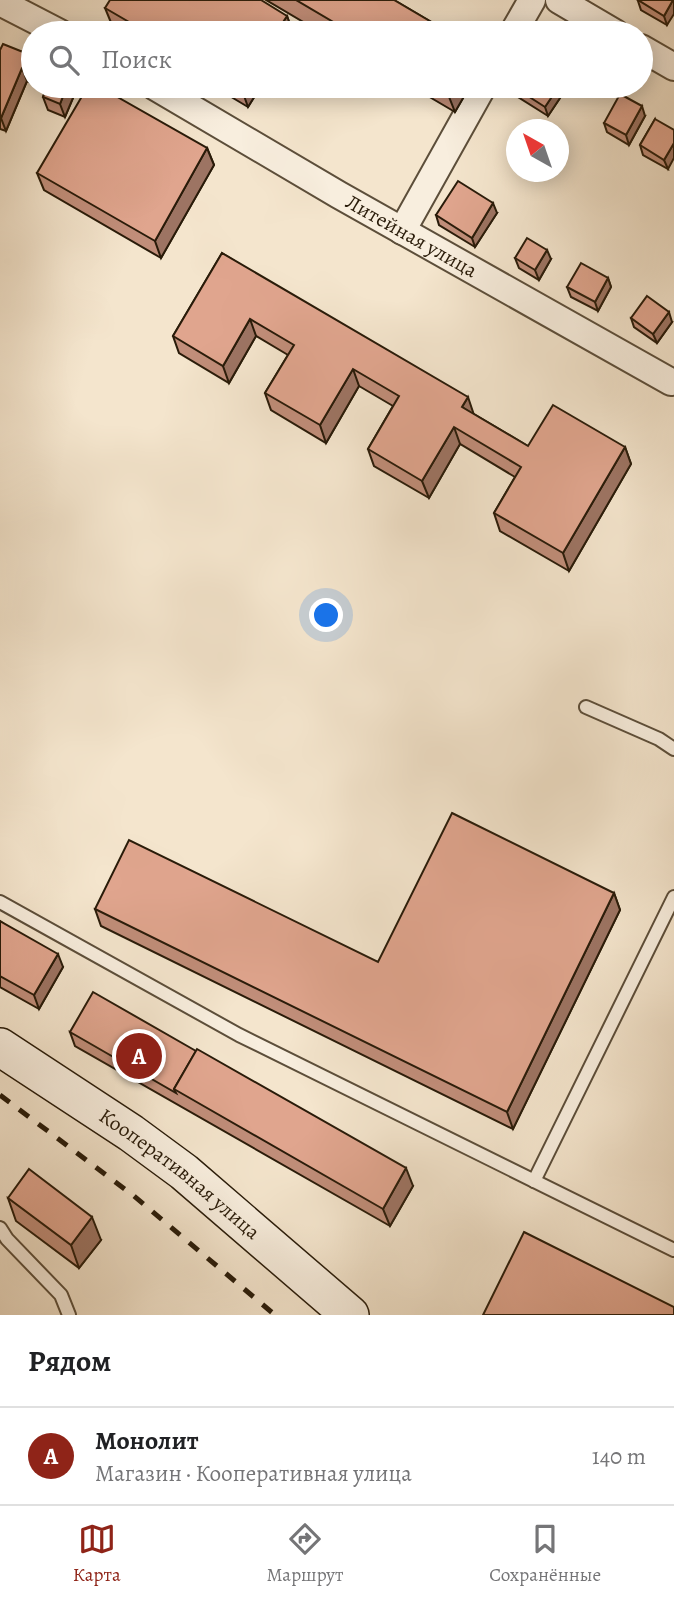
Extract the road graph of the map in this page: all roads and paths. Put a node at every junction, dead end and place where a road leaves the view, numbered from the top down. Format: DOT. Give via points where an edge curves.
graph roads {
  1 [pos="532,0"];
  2 [pos="559,0"];
  3 [pos="0,2"];
  4 [pos="37,21"];
  5 [pos="520,21"];
  6 [pos="595,21"];
  7 [pos="653,55"];
  8 [pos="674,67"];
  9 [pos="175,98"];
  10 [pos="476,98"];
  11 [pos="402,231"];
  12 [pos="671,382"];
  13 [pos="586,707"];
  14 [pos="674,749"];
  15 [pos="674,897"];
  16 [pos="0,902"];
  17 [pos="0,1047"];
  18 [pos="534,1181"];
  19 [pos="0,1228"];
  20 [pos="674,1250"];
  21 [pos="69,1315"];
  22 [pos="350,1315"];
  1 -- 5 [label="street"];
  2 -- 6 [label="street"];
  3 -- 4 [label="street"];
  7 -- 8 [label="street"];
  9 -- 11 [label="street, Литейная улица"];
  10 -- 11 [label="street"];
  11 -- 12 [label="street, Литейная улица"];
  13 -- 14 [label="lane"];
  15 -- 18 [label="lane"];
  16 -- 18 [label="lane" via="239,1035"];
  17 -- 22 [label="street, Кооперативная улица" via="184,1172"];
  18 -- 20 [label="lane"];
  19 -- 21 [label="lane" via="61,1295"];
}
